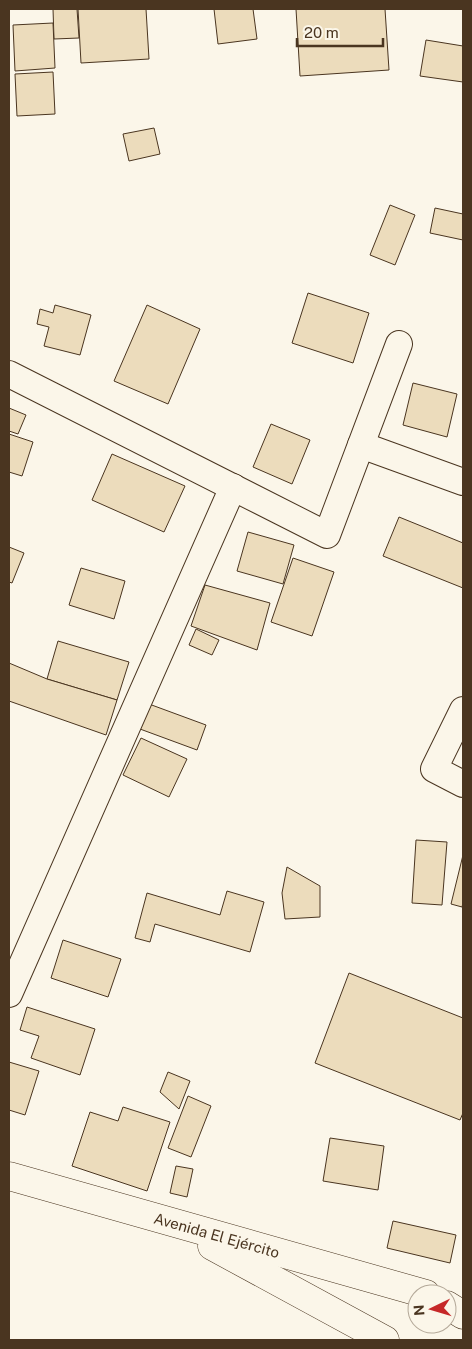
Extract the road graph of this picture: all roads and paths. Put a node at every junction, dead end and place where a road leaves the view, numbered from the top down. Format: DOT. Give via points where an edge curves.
graph roads {
  1 [pos="399,344"];
  2 [pos="9,374"];
  3 [pos="361,445"];
  4 [pos="463,482"];
  5 [pos="233,487"];
  6 [pos="463,710"];
  7 [pos="463,784"];
  8 [pos="9,994"];
  9 [pos="9,1176"];
  10 [pos="168,1223"];
  11 [pos="407,1289"];
  12 [pos="385,1340"];
  1 -- 3 [label="street"];
  2 -- 5 [label="street"];
  3 -- 4 [label="street"];
  3 -- 5 [label="street" via="327,535"];
  5 -- 8 [label="street"];
  6 -- 7 [label="street" via="434,769"];
  9 -- 10 [label="street, Avenida El Ejército"];
  10 -- 11 [label="street, Avenida El Ejército"];
  10 -- 12 [label="street"];
}
